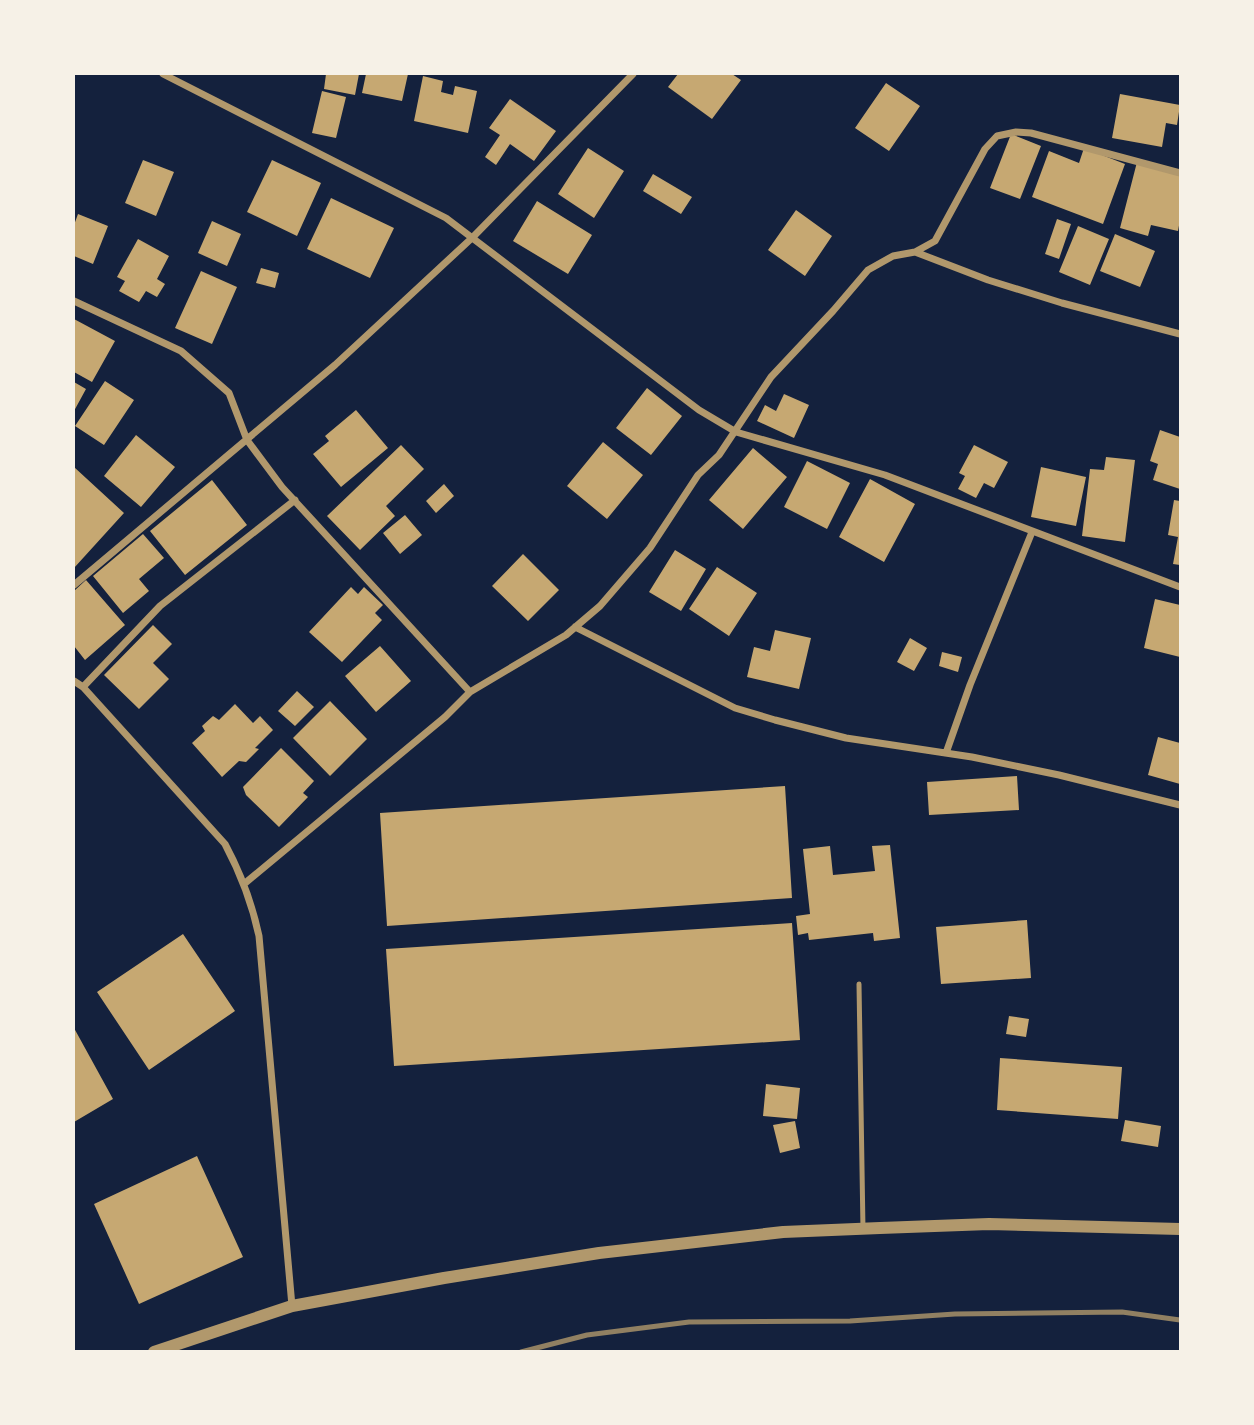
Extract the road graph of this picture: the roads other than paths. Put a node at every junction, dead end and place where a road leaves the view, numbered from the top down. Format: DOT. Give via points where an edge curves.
graph roads {
  1 [pos="163,74"];
  2 [pos="633,74"];
  3 [pos="1181,173"];
  4 [pos="473,237"];
  5 [pos="915,252"];
  6 [pos="74,301"];
  7 [pos="1181,334"];
  8 [pos="736,432"];
  9 [pos="247,440"];
  10 [pos="295,500"];
  11 [pos="1032,532"];
  12 [pos="74,585"];
  13 [pos="1181,587"];
  14 [pos="575,627"];
  15 [pos="74,681"];
  16 [pos="82,687"];
  17 [pos="470,692"];
  18 [pos="946,753"];
  19 [pos="1181,805"];
  20 [pos="244,884"];
  21 [pos="859,984"];
  22 [pos="863,1229"];
  23 [pos="1181,1229"];
  24 [pos="292,1306"];
  25 [pos="154,1352"];
  1 -- 4 [label="street" via="446,218"];
  2 -- 4 [label="street"];
  3 -- 5 [label="street" via="1031,133 997,136 985,149 935,241"];
  4 -- 8 [label="street" via="699,410"];
  4 -- 9 [label="street"];
  5 -- 7 [label="street" via="1062,303"];
  5 -- 8 [label="street" via="892,256 868,270 771,377"];
  6 -- 9 [label="street" via="181,351 229,393"];
  8 -- 11 [label="street" via="886,475"];
  8 -- 14 [label="street" via="698,475 650,548 600,606"];
  9 -- 10 [label="street"];
  9 -- 12 [label="street"];
  10 -- 16 [label="street" via="160,606"];
  10 -- 17 [label="street"];
  11 -- 13 [label="street"];
  11 -- 18 [label="street"];
  14 -- 17 [label="street"];
  14 -- 18 [label="street" via="735,708 846,738"];
  15 -- 16 [label="street"];
  16 -- 20 [label="street" via="225,844"];
  17 -- 20 [label="street"];
  18 -- 19 [label="street"];
  20 -- 24 [label="street" via="259,936"];
  21 -- 22 [label="lane"];
  22 -- 23 [label="street" via="989,1224"];
  22 -- 24 [label="street" via="783,1232 599,1253"];
  24 -- 25 [label="street"];
}
